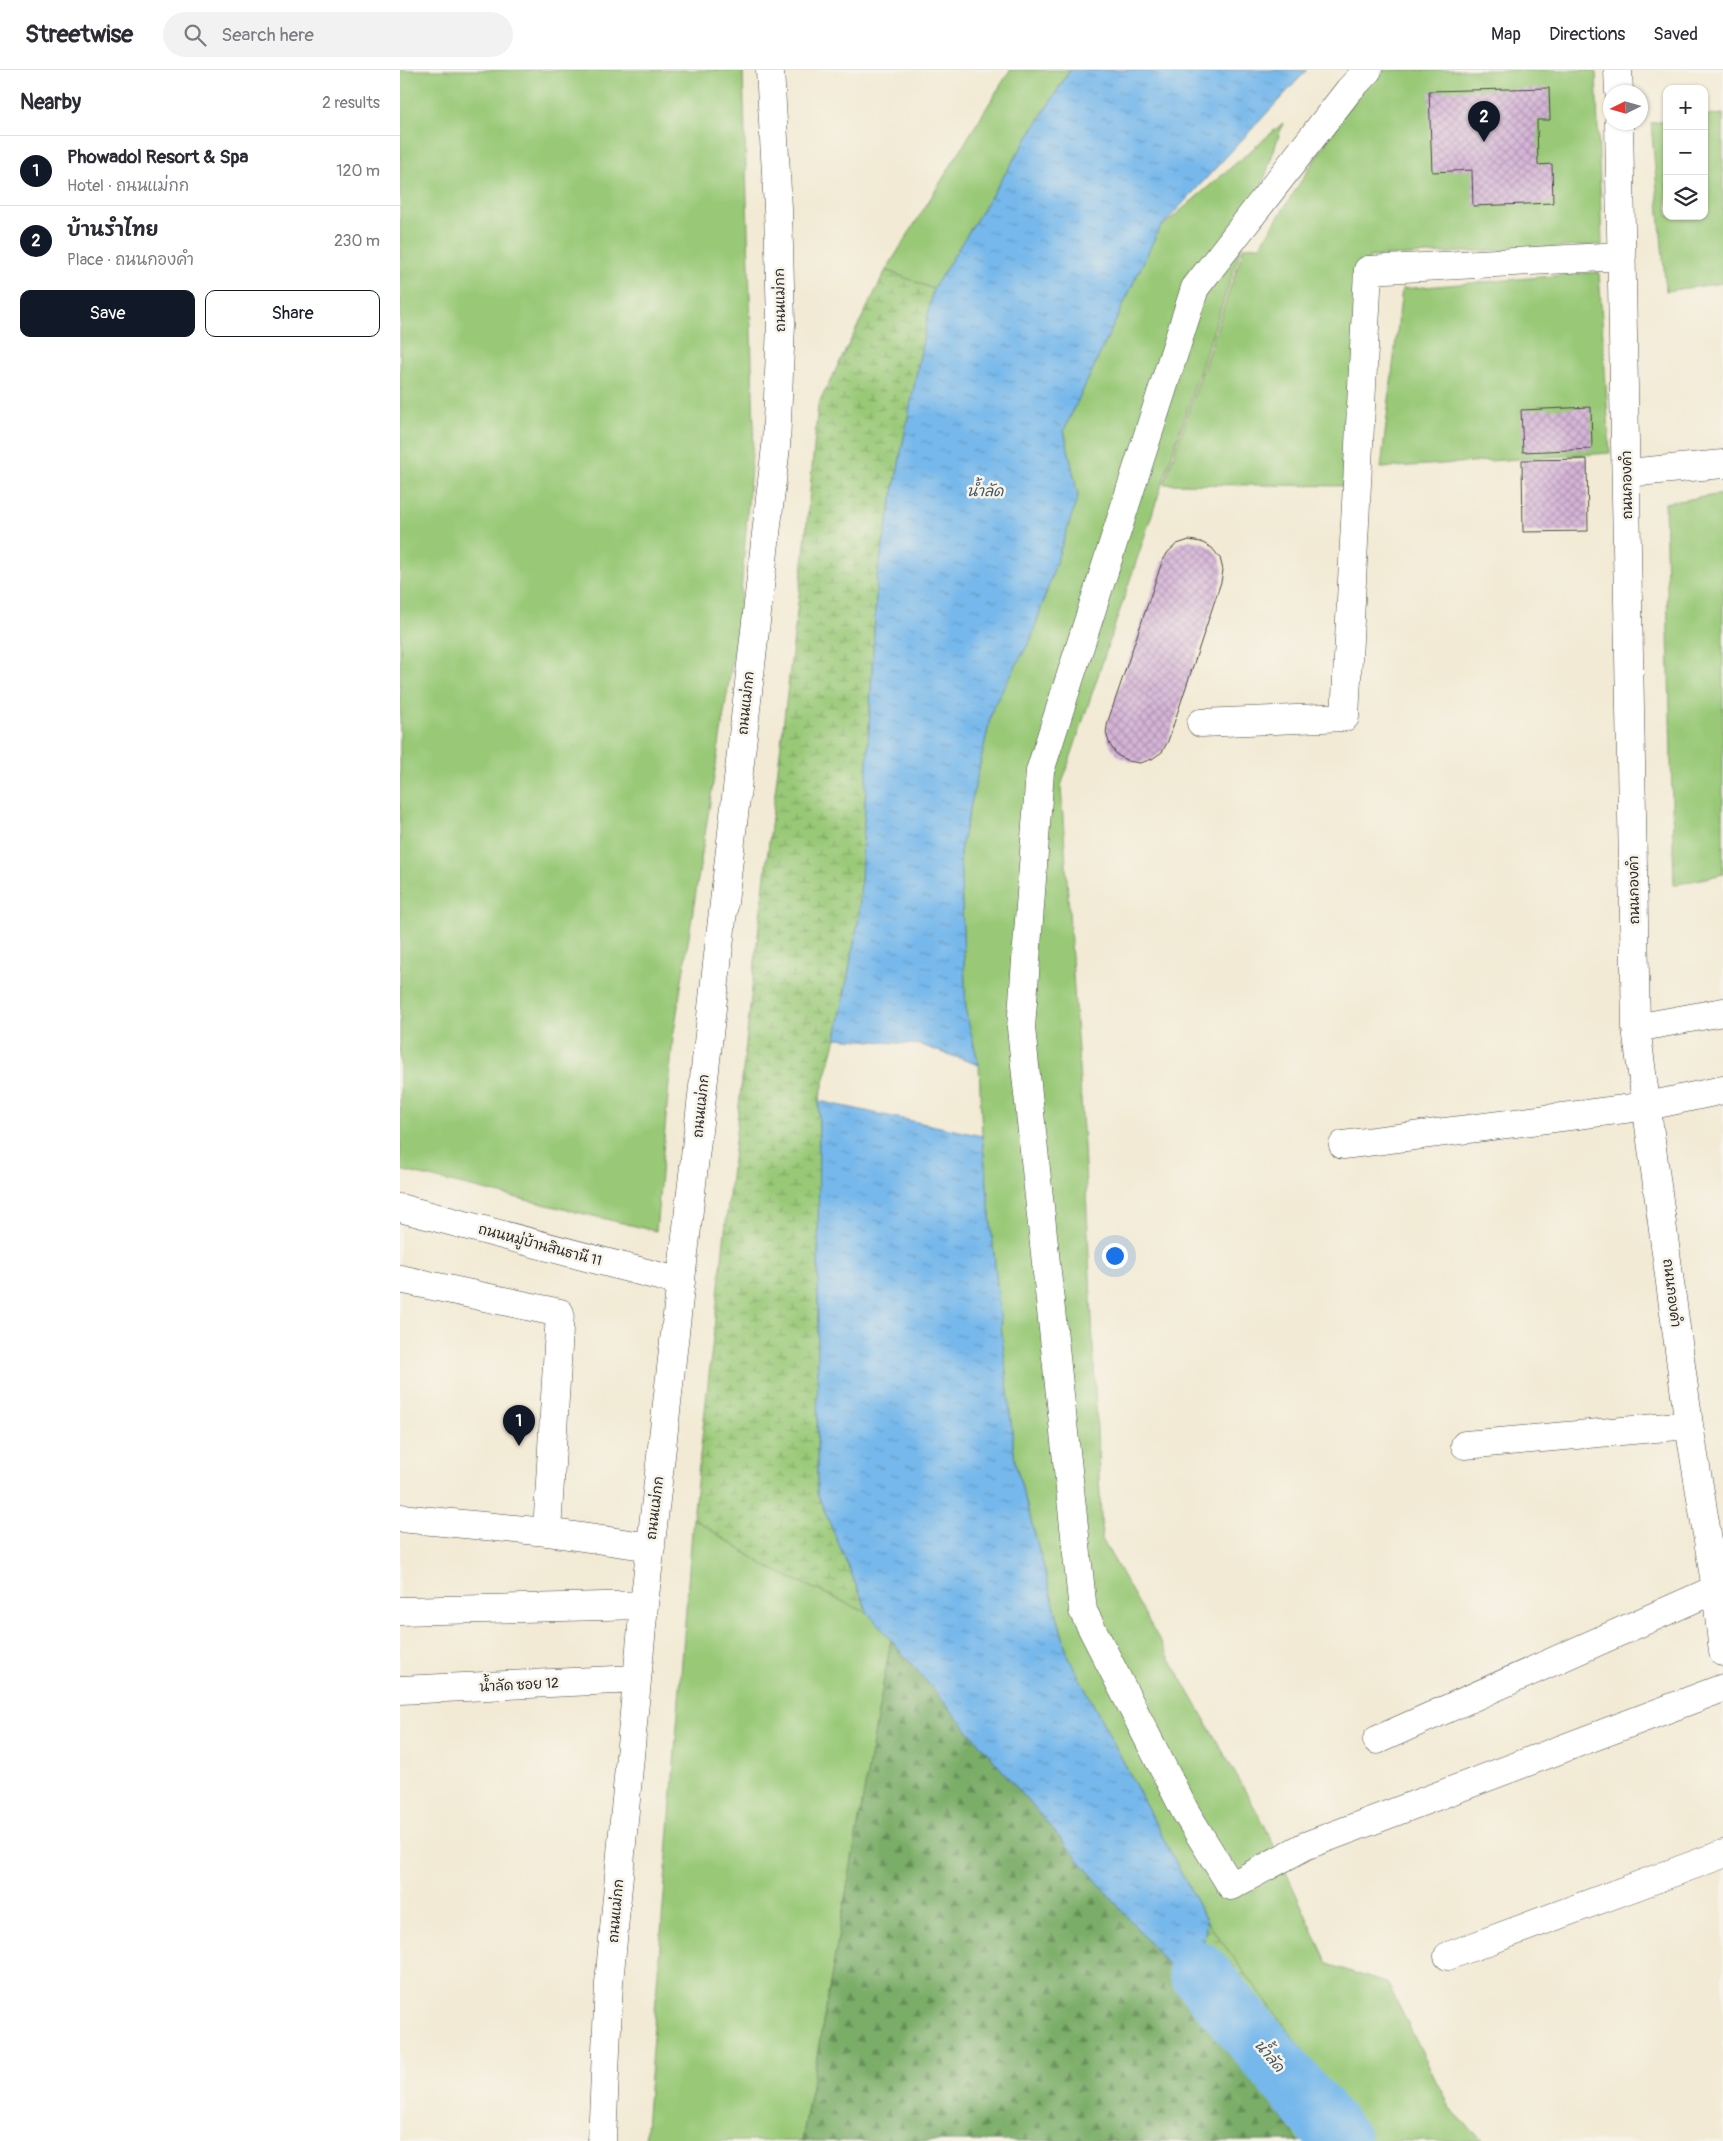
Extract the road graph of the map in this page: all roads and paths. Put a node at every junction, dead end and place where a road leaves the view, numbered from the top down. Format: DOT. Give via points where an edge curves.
graph roads {
  1 [pos="770,70"];
  2 [pos="1368,70"];
  3 [pos="1618,70"];
  4 [pos="1619,85"];
  5 [pos="1619,130"];
  6 [pos="1622,256"];
  7 [pos="1723,464"];
  8 [pos="1627,473"];
  9 [pos="1201,723"];
  10 [pos="1723,1012"];
  11 [pos="1636,1028"];
  12 [pos="1723,1090"];
  13 [pos="1648,1106"];
  14 [pos="1343,1145"];
  15 [pos="400,1208"];
  16 [pos="400,1279"];
  17 [pos="681,1282"];
  18 [pos="1689,1425"];
  19 [pos="1465,1445"];
  20 [pos="400,1518"];
  21 [pos="547,1532"];
  22 [pos="651,1547"];
  23 [pos="1716,1589"];
  24 [pos="644,1605"];
  25 [pos="400,1611"];
  26 [pos="1723,1652"];
  27 [pos="637,1680"];
  28 [pos="1723,1688"];
  29 [pos="400,1690"];
  30 [pos="1377,1740"];
  31 [pos="1723,1854"];
  32 [pos="1448,1956"];
  33 [pos="602,2141"];
  1 -- 17 [label="street, ถนนแม่กก" via="781,324 776,446"];
  2 -- 28 [label="street" via="1195,288 1040,771 1021,1028 1083,1611 1185,1811 1231,1886 1305,1846"];
  3 -- 4 [label="street"];
  5 -- 6 [label="street, ถนนกองคำ"];
  6 -- 8 [label="street, ถนนกองคำ"];
  6 -- 9 [label="street" via="1368,270 1345,717"];
  7 -- 8 [label="street"];
  8 -- 11 [label="street, ถนนกองคำ"];
  10 -- 11 [label="street"];
  11 -- 13 [label="street, ถนนกองคำ"];
  12 -- 13 [label="street"];
  13 -- 14 [label="street"];
  13 -- 18 [label="street, ถนนกองคำ"];
  15 -- 17 [label="street, ถนนหมู่บ้านสินธานี 11"];
  16 -- 21 [label="street" via="560,1313"];
  17 -- 22 [label="street, ถนนแม่กก"];
  18 -- 19 [label="street"];
  18 -- 23 [label="street, ถนนกองคำ"];
  20 -- 21 [label="street"];
  21 -- 22 [label="street"];
  22 -- 24 [label="street, ถนนแม่กก"];
  23 -- 26 [label="street, ถนนกองคำ"];
  23 -- 30 [label="street"];
  24 -- 25 [label="street"];
  24 -- 27 [label="street, ถนนแม่กก"];
  27 -- 29 [label="street, น้ำลัด ซอย 12"];
  27 -- 33 [label="street, ถนนแม่กก" via="609,1983"];
  31 -- 32 [label="street"];
}
